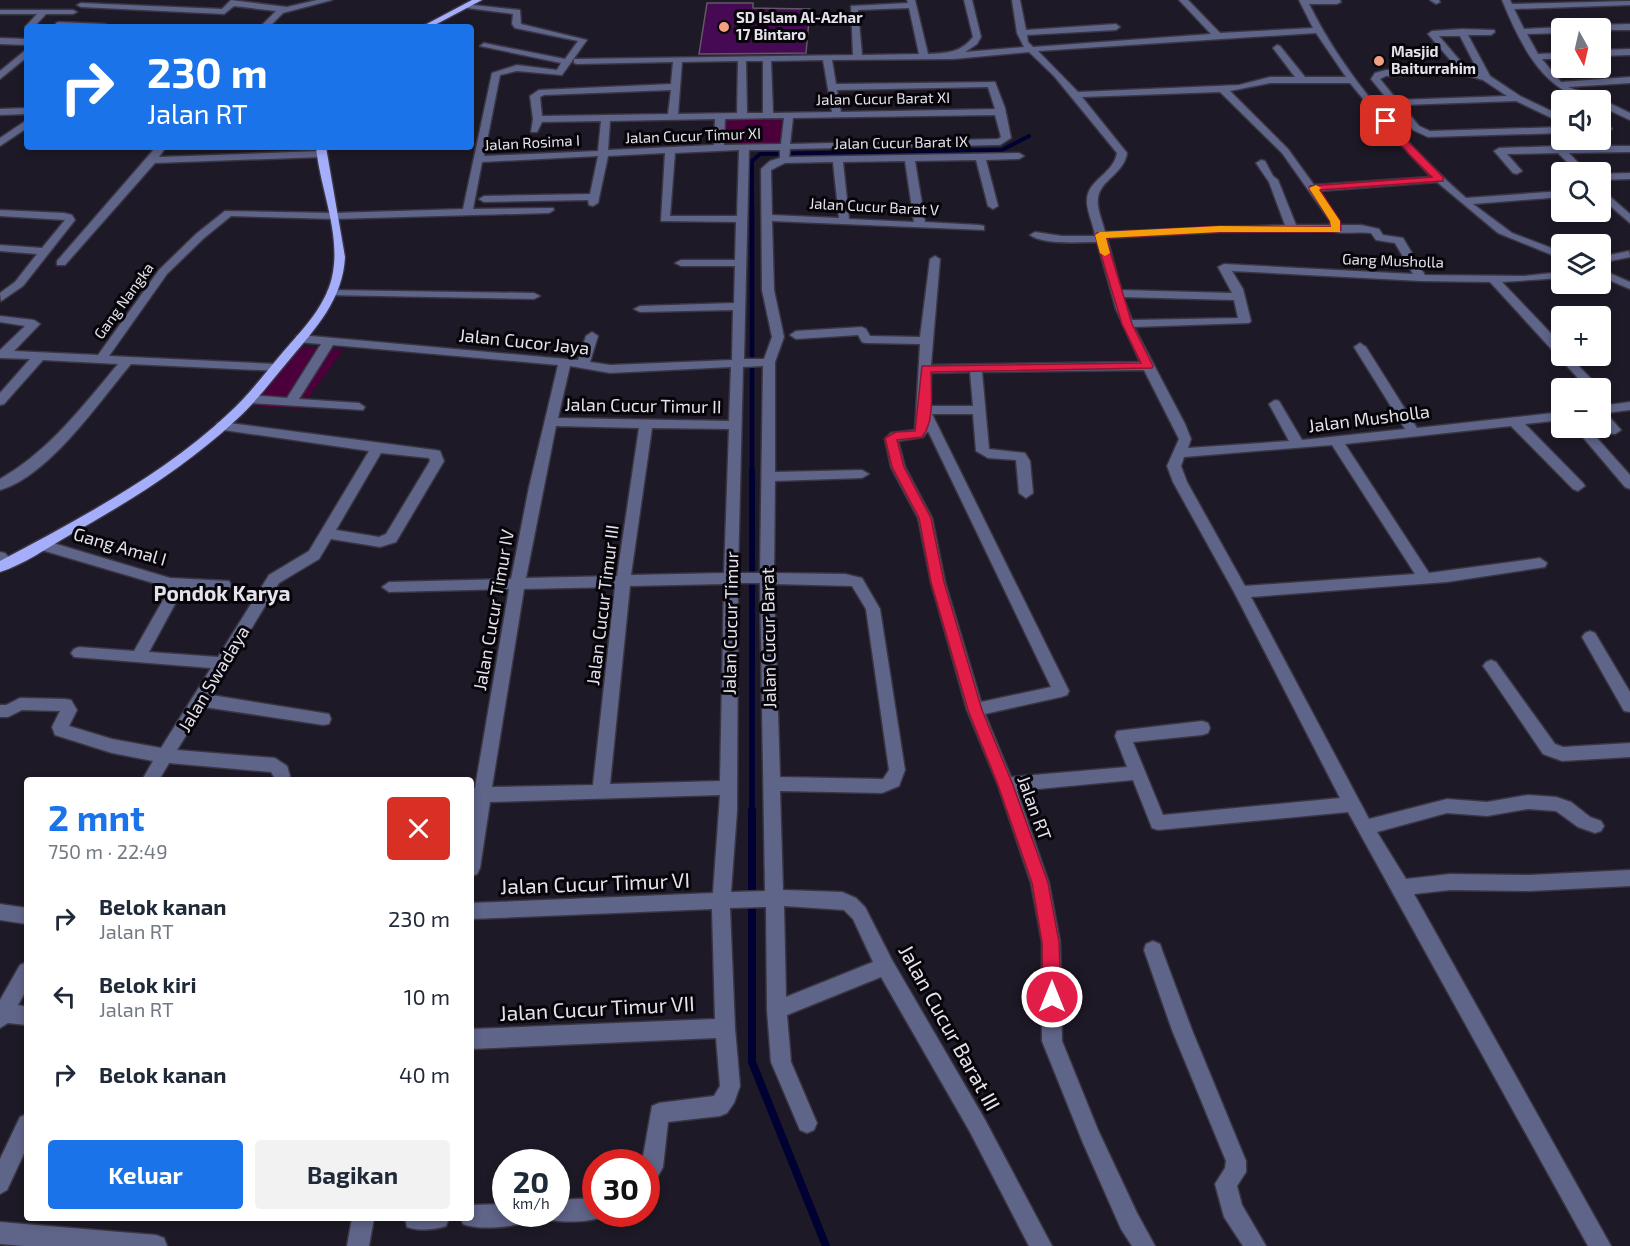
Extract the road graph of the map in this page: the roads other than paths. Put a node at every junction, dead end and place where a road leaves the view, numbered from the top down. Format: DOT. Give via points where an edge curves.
graph roads {
  1 [pos="328,0"];
  2 [pos="478,0"];
  3 [pos="968,0"];
  4 [pos="1016,0"];
  5 [pos="1183,0"];
  6 [pos="1303,1"];
  7 [pos="1336,2"];
  8 [pos="85,3"];
  9 [pos="236,3"];
  10 [pos="912,3"];
  11 [pos="1630,3"];
  12 [pos="1507,4"];
  13 [pos="467,6"];
  14 [pos="286,9"];
  15 [pos="0,12"];
  16 [pos="44,12"];
  17 [pos="73,12"];
  18 [pos="32,24"];
  19 [pos="59,24"];
  20 [pos="267,24"];
  21 [pos="431,24"];
  22 [pos="1116,27"];
  23 [pos="1630,27"];
  24 [pos="1611,28"];
  25 [pos="1318,30"];
  26 [pos="1551,31"];
  27 [pos="24,32"];
  28 [pos="1462,32"];
  29 [pos="1491,32"];
  30 [pos="1522,32"];
  31 [pos="1021,33"];
  32 [pos="1219,37"];
  33 [pos="0,41"];
  34 [pos="14,42"];
  35 [pos="24,42"];
  36 [pos="484,46"];
  37 [pos="1277,48"];
  38 [pos="1032,50"];
  39 [pos="1630,52"];
  40 [pos="1611,53"];
  41 [pos="924,56"];
  42 [pos="954,56"];
  43 [pos="1551,56"];
  44 [pos="827,57"];
  45 [pos="858,57"];
  46 [pos="1537,57"];
  47 [pos="767,58"];
  48 [pos="742,59"];
  49 [pos="678,60"];
  50 [pos="22,61"];
  51 [pos="573,62"];
  52 [pos="1465,72"];
  53 [pos="2,73"];
  54 [pos="1486,78"];
  55 [pos="1302,80"];
  56 [pos="1353,80"];
  57 [pos="1630,80"];
  58 [pos="1558,85"];
  59 [pos="676,87"];
  60 [pos="833,87"];
  61 [pos="1222,88"];
  62 [pos="1571,90"];
  63 [pos="1075,95"];
  64 [pos="1517,98"];
  65 [pos="1372,104"];
  66 [pos="1396,104"];
  67 [pos="1625,110"];
  68 [pos="24,111"];
  69 [pos="0,112"];
  70 [pos="999,112"];
  71 [pos="742,114"];
  72 [pos="720,115"];
  73 [pos="768,115"];
  74 [pos="789,115"];
  75 [pos="837,115"];
  76 [pos="1551,115"];
  77 [pos="673,116"];
  78 [pos="606,117"];
  79 [pos="1630,117"];
  80 [pos="538,119"];
  81 [pos="24,125"];
  82 [pos="534,130"];
  83 [pos="1551,130"];
  84 [pos="0,132"];
  85 [pos="11,133"];
  86 [pos="0,143"];
  87 [pos="718,148"];
  88 [pos="744,148"];
  89 [pos="1630,148"];
  90 [pos="1611,149"];
  91 [pos="159,150"];
  92 [pos="670,150"];
  93 [pos="1560,150"];
  94 [pos="306,151"];
  95 [pos="321,151"];
  96 [pos="603,154"];
  97 [pos="784,154"];
  98 [pos="980,156"];
  99 [pos="1019,156"];
  100 [pos="910,158"];
  101 [pos="478,159"];
  102 [pos="838,159"];
  103 [pos="152,160"];
  104 [pos="1572,162"];
  105 [pos="1261,163"];
  106 [pos="1517,171"];
  107 [pos="1630,176"];
  108 [pos="1611,177"];
  109 [pos="1440,179"];
  110 [pos="1313,188"];
  111 [pos="1551,195"];
  112 [pos="1611,198"];
  113 [pos="484,200"];
  114 [pos="1465,201"];
  115 [pos="993,206"];
  116 [pos="1625,209"];
  117 [pos="468,210"];
  118 [pos="549,210"];
  119 [pos="0,213"];
  120 [pos="334,216"];
  121 [pos="766,218"];
  122 [pos="743,219"];
  123 [pos="844,220"];
  124 [pos="1630,220"];
  125 [pos="920,224"];
  126 [pos="980,228"];
  127 [pos="1292,229"];
  128 [pos="1336,230"];
  129 [pos="1035,235"];
  130 [pos="1101,237"];
  131 [pos="0,248"];
  132 [pos="46,252"];
  133 [pos="1551,252"];
  134 [pos="1629,254"];
  135 [pos="1611,258"];
  136 [pos="935,259"];
  137 [pos="61,263"];
  138 [pos="681,263"];
  139 [pos="742,263"];
  140 [pos="1551,276"];
  141 [pos="1611,277"];
  142 [pos="1421,278"];
  143 [pos="1492,278"];
  144 [pos="0,282"];
  145 [pos="19,284"];
  146 [pos="1630,286"];
  147 [pos="331,293"];
  148 [pos="1117,293"];
  149 [pos="534,296"];
  150 [pos="1239,297"];
  151 [pos="1,298"];
  152 [pos="741,306"];
  153 [pos="640,309"];
  154 [pos="0,319"];
  155 [pos="1127,324"];
  156 [pos="796,335"];
  157 [pos="592,336"];
  158 [pos="300,339"];
  159 [pos="926,341"];
  160 [pos="329,342"];
  161 [pos="1551,342"];
  162 [pos="1360,347"];
  163 [pos="2,354"];
  164 [pos="39,357"];
  165 [pos="101,359"];
  166 [pos="127,361"];
  167 [pos="565,362"];
  168 [pos="741,362"];
  169 [pos="767,362"];
  170 [pos="583,365"];
  171 [pos="1148,366"];
  172 [pos="1573,366"];
  173 [pos="275,368"];
  174 [pos="926,369"];
  175 [pos="976,370"];
  176 [pos="1585,378"];
  177 [pos="250,399"];
  178 [pos="0,401"];
  179 [pos="291,402"];
  180 [pos="1275,404"];
  181 [pos="1630,406"];
  182 [pos="359,407"];
  183 [pos="924,410"];
  184 [pos="979,410"];
  185 [pos="1611,410"];
  186 [pos="1551,417"];
  187 [pos="1513,420"];
  188 [pos="550,422"];
  189 [pos="1611,423"];
  190 [pos="646,424"];
  191 [pos="736,425"];
  192 [pos="222,426"];
  193 [pos="1615,430"];
  194 [pos="1413,432"];
  195 [pos="1590,438"];
  196 [pos="1336,441"];
  197 [pos="1298,445"];
  198 [pos="377,448"];
  199 [pos="1180,453"];
  200 [pos="862,474"];
  201 [pos="769,477"];
  202 [pos="1630,484"];
  203 [pos="0,485"];
  204 [pos="1578,486"];
  205 [pos="1026,493"];
  206 [pos="326,533"];
  207 [pos="43,545"];
  208 [pos="2,562"];
  209 [pos="1540,563"];
  210 [pos="736,578"];
  211 [pos="764,578"];
  212 [pos="1425,578"];
  213 [pos="173,582"];
  214 [pos="623,582"];
  215 [pos="224,585"];
  216 [pos="517,585"];
  217 [pos="389,587"];
  218 [pos="1241,592"];
  219 [pos="1590,637"];
  220 [pos="79,653"];
  221 [pos="138,657"];
  222 [pos="223,663"];
  223 [pos="1491,666"];
  224 [pos="200,700"];
  225 [pos="1630,706"];
  226 [pos="975,710"];
  227 [pos="0,711"];
  228 [pos="323,720"];
  229 [pos="1202,728"];
  230 [pos="1630,750"];
  231 [pos="166,756"];
  232 [pos="1138,773"];
  233 [pos="282,776"];
  234 [pos="152,777"];
  235 [pos="773,784"];
  236 [pos="1006,785"];
  237 [pos="729,788"];
  238 [pos="601,791"];
  239 [pos="477,794"];
  240 [pos="1352,804"];
  241 [pos="1595,826"];
  242 [pos="1365,828"];
  243 [pos="474,831"];
  244 [pos="1630,878"];
  245 [pos="1401,888"];
  246 [pos="769,899"];
  247 [pos="726,902"];
  248 [pos="474,910"];
  249 [pos="0,912"];
  250 [pos="24,916"];
  251 [pos="1154,950"];
  252 [pos="885,966"];
  253 [pos="24,976"];
  254 [pos="777,1010"];
  255 [pos="2,1016"];
  256 [pos="24,1016"];
  257 [pos="725,1028"];
  258 [pos="474,1039"];
  259 [pos="807,1123"];
  260 [pos="24,1131"];
  261 [pos="654,1149"];
  262 [pos="0,1183"];
  263 [pos="492,1215"];
  264 [pos="474,1216"];
  265 [pos="362,1221"];
  266 [pos="0,1233"];
  267 [pos="156,1246"];
  268 [pos="358,1246"];
  269 [pos="1041,1246"];
  270 [pos="1144,1246"];
  271 [pos="1255,1246"];
  272 [pos="1600,1246"];
  1 -- 14 [label="street"];
  2 -- 13 [label="main road"];
  3 -- 42 [label="street" via="977,36"];
  4 -- 31 [label="street"];
  5 -- 32 [label="street"];
  6 -- 7 [label="street"];
  6 -- 25 [label="street"];
  8 -- 9 [label="street" via="224,12"];
  8 -- 17 [label="street"];
  9 -- 14 [label="street"];
  10 -- 41 [label="street"];
  10 -- 45 [label="street" via="854,9"];
  11 -- 12 [label="street"];
  12 -- 30 [label="street"];
  13 -- 21 [label="main road"];
  13 -- 51 [label="street" via="517,12 518,26 583,40"];
  14 -- 20 [label="street"];
  15 -- 16 [label="street"];
  16 -- 17 [label="street"];
  16 -- 18 [label="street"];
  17 -- 19 [label="street"];
  22 -- 31 [label="street"];
  23 -- 24 [label="street"];
  25 -- 32 [label="street"];
  25 -- 56 [label="street"];
  26 -- 30 [label="street"];
  27 -- 34 [label="street"];
  28 -- 29 [label="street"];
  28 -- 52 [label="street" via="1432,34"];
  28 -- 54 [label="street"];
  30 -- 46 [label="street"];
  31 -- 38 [label="street"];
  32 -- 38 [label="street"];
  33 -- 34 [label="street"];
  34 -- 35 [label="street"];
  36 -- 51 [label="street"];
  37 -- 55 [label="street"];
  38 -- 42 [label="street"];
  38 -- 63 [label="street"];
  39 -- 40 [label="street"];
  41 -- 42 [label="street"];
  41 -- 45 [label="street"];
  43 -- 46 [label="street"];
  44 -- 45 [label="street"];
  44 -- 47 [label="street"];
  44 -- 60 [label="street"];
  46 -- 58 [label="street"];
  47 -- 48 [label="street"];
  47 -- 73 [label="street"];
  48 -- 49 [label="street"];
  48 -- 71 [label="street"];
  49 -- 51 [label="street"];
  49 -- 59 [label="street"];
  50 -- 53 [label="street"];
  51 -- 101 [label="street" via="559,74 517,68 496,73"];
  52 -- 54 [label="street"];
  52 -- 66 [label="street" via="1378,75 1376,82"];
  54 -- 64 [label="street"];
  55 -- 56 [label="street"];
  55 -- 61 [label="street" via="1268,80"];
  56 -- 65 [label="street"];
  57 -- 58 [label="street"];
  58 -- 62 [label="street"];
  59 -- 77 [label="street"];
  59 -- 80 [label="street" via="542,92 535,96"];
  60 -- 70 [label="street" via="993,85"];
  60 -- 75 [label="street"];
  61 -- 63 [label="street"];
  61 -- 110 [label="street" via="1286,151"];
  63 -- 130 [label="street" via="1122,153 1119,165 1092,195"];
  64 -- 66 [label="street"];
  64 -- 76 [label="street"];
  65 -- 66 [label="street"];
  65 -- 109 [label="street" via="1412,153"];
  66 -- 83 [label="street" via="1418,130 1430,134"];
  67 -- 79 [label="street"];
  68 -- 69 [label="street"];
  70 -- 75 [label="street, Jalan Cucur Barat XI"];
  70 -- 97 [label="street" via="1006,138 1000,142"];
  71 -- 72 [label="street, Jalan Cucur Barat XI"];
  71 -- 73 [label="street, Jalan Cucur Barat XI"];
  72 -- 77 [label="street, Jalan Cucur Barat XI"];
  72 -- 87 [label="street"];
  73 -- 74 [label="street, Jalan Cucur Barat XI"];
  74 -- 75 [label="street, Jalan Cucur Barat XI"];
  74 -- 97 [label="street"];
  77 -- 78 [label="street, Jalan Cucur Barat XI"];
  78 -- 80 [label="street, Jalan Cucur Barat XI"];
  78 -- 96 [label="street"];
  80 -- 82 [label="street"];
  81 -- 85 [label="street"];
  84 -- 85 [label="street"];
  85 -- 86 [label="street"];
  87 -- 88 [label="street, Jalan Cucur Timur XI"];
  87 -- 92 [label="street, Jalan Cucur Timur XI"];
  88 -- 97 [label="street, Jalan Cucur Timur XI"];
  88 -- 122 [label="street, Jalan Cucur Timur"];
  89 -- 90 [label="street"];
  91 -- 103 [label="street"];
  92 -- 96 [label="street, Jalan Cucur Timur XI"];
  92 -- 122 [label="street" via="665,219"];
  93 -- 104 [label="street"];
  93 -- 106 [label="street" via="1499,151"];
  94 -- 95 [label="street"];
  94 -- 103 [label="street"];
  95 -- 120 [label="main road"];
  96 -- 101 [label="street, Jalan Rosima I"];
  96 -- 113 [label="street" via="593,200"];
  97 -- 102 [label="street, Jalan Cucur Barat IX"];
  97 -- 121 [label="street, Jalan Cucur Barat" via="766,169"];
  98 -- 99 [label="street, Jalan Cucur Barat IX"];
  98 -- 100 [label="street, Jalan Cucur Barat IX"];
  98 -- 115 [label="street"];
  100 -- 102 [label="street, Jalan Cucur Barat IX"];
  100 -- 125 [label="street"];
  101 -- 117 [label="street, Jalan Rosima I"];
  102 -- 123 [label="street"];
  103 -- 137 [label="street"];
  105 -- 127 [label="street" via="1273,180"];
  107 -- 108 [label="street"];
  109 -- 110 [label="street"];
  109 -- 114 [label="street"];
  110 -- 128 [label="street" via="1335,221"];
  111 -- 114 [label="street"];
  112 -- 116 [label="street"];
  114 -- 133 [label="street" via="1505,233"];
  116 -- 124 [label="street"];
  117 -- 118 [label="street"];
  117 -- 120 [label="street"];
  119 -- 132 [label="street" via="70,218"];
  120 -- 147 [label="main road" via="339,268"];
  120 -- 165 [label="street, Gang Nangka" via="224,215 159,277"];
  121 -- 123 [label="street, Jalan Cucur Barat V"];
  121 -- 169 [label="street, Jalan Cucur Barat" via="768,290 778,336"];
  122 -- 139 [label="street, Jalan Cucur Timur"];
  123 -- 125 [label="street, Jalan Cucur Barat V"];
  125 -- 126 [label="street, Jalan Cucur Barat V"];
  127 -- 128 [label="street"];
  127 -- 130 [label="street" via="1220,229"];
  128 -- 142 [label="street" via="1367,229 1380,238 1399,240"];
  129 -- 130 [label="street" via="1062,239"];
  130 -- 148 [label="street"];
  131 -- 132 [label="street"];
  132 -- 145 [label="street"];
  134 -- 135 [label="street"];
  136 -- 159 [label="street, Jalan RT"];
  138 -- 139 [label="street"];
  139 -- 152 [label="street, Jalan Cucur Timur"];
  140 -- 143 [label="street, Gang Musholla"];
  141 -- 146 [label="street"];
  142 -- 143 [label="street, Gang Musholla"];
  142 -- 150 [label="street, Gang Musholla" via="1224,267"];
  143 -- 161 [label="street"];
  144 -- 145 [label="street"];
  145 -- 151 [label="street"];
  147 -- 149 [label="street"];
  147 -- 158 [label="main road"];
  148 -- 150 [label="street"];
  148 -- 155 [label="street"];
  150 -- 155 [label="street" via="1245,321"];
  152 -- 153 [label="street"];
  152 -- 168 [label="street, Jalan Cucur Timur"];
  154 -- 163 [label="street" via="34,324"];
  155 -- 171 [label="street"];
  156 -- 159 [label="street" via="862,331 866,339"];
  157 -- 170 [label="street"];
  158 -- 160 [label="street, Jalan Cucor Jaya"];
  158 -- 173 [label="main road"];
  159 -- 174 [label="street, Jalan RT"];
  160 -- 167 [label="street, Jalan Cucor Jaya"];
  160 -- 179 [label="street"];
  162 -- 194 [label="street"];
  163 -- 164 [label="street"];
  164 -- 165 [label="street"];
  164 -- 178 [label="street"];
  165 -- 166 [label="street"];
  166 -- 173 [label="street"];
  166 -- 203 [label="street" via="46,456"];
  167 -- 170 [label="street, Jalan Cucor Jaya"];
  167 -- 188 [label="street, Jalan Cucur Timur IV"];
  168 -- 169 [label="street, Jalan Cucor Jaya"];
  168 -- 170 [label="street, Jalan Cucor Jaya" via="610,369"];
  168 -- 191 [label="street, Jalan Cucur Timur"];
  169 -- 201 [label="street, Jalan Cucur Barat"];
  171 -- 175 [label="street"];
  171 -- 199 [label="street" via="1173,407 1185,439"];
  172 -- 176 [label="street"];
  173 -- 177 [label="main road"];
  174 -- 175 [label="street"];
  174 -- 183 [label="street, Jalan RT"];
  175 -- 184 [label="street"];
  177 -- 179 [label="street"];
  177 -- 192 [label="main road"];
  179 -- 182 [label="street"];
  180 -- 197 [label="street"];
  181 -- 185 [label="street"];
  183 -- 184 [label="street"];
  183 -- 226 [label="street, Jalan RT" via="918,434 891,438 898,467 925,518 938,582"];
  183 -- 226 [label="street" via="1061,691"];
  184 -- 205 [label="street" via="983,451 1020,456"];
  186 -- 187 [label="street, Jalan Musholla"];
  187 -- 194 [label="street, Jalan Musholla"];
  187 -- 204 [label="street"];
  188 -- 190 [label="street, Jalan Cucur Timur II"];
  188 -- 216 [label="street, Jalan Cucur Timur IV"];
  189 -- 193 [label="street"];
  190 -- 191 [label="street, Jalan Cucur Timur II"];
  190 -- 214 [label="street, Jalan Cucur Timur III"];
  191 -- 210 [label="street, Jalan Cucur Timur"];
  192 -- 198 [label="street"];
  192 -- 207 [label="main road" via="146,482"];
  194 -- 196 [label="street, Jalan Musholla"];
  195 -- 202 [label="street"];
  196 -- 197 [label="street, Jalan Musholla"];
  196 -- 212 [label="street"];
  197 -- 199 [label="street, Jalan Musholla"];
  198 -- 206 [label="street, Jalan Swadaya"];
  198 -- 206 [label="street" via="435,454 437,461 391,538 380,542"];
  199 -- 218 [label="street" via="1174,466 1180,482"];
  200 -- 201 [label="street"];
  201 -- 211 [label="street, Jalan Cucur Barat"];
  206 -- 222 [label="street, Jalan Swadaya" via="309,560 284,570 274,579"];
  207 -- 208 [label="main road"];
  207 -- 213 [label="street, Gang Amal I"];
  209 -- 212 [label="street"];
  210 -- 211 [label="street"];
  210 -- 214 [label="street"];
  210 -- 237 [label="street, Jalan Cucur Timur"];
  211 -- 235 [label="street, Jalan Cucur Barat"];
  211 -- 235 [label="street" via="850,579 860,585 875,619 897,770 894,781 882,786"];
  212 -- 218 [label="street"];
  213 -- 215 [label="street"];
  213 -- 221 [label="street, Gang Amal I" via="174,593"];
  214 -- 216 [label="street"];
  214 -- 238 [label="street, Jalan Cucur Timur III"];
  216 -- 217 [label="street"];
  216 -- 239 [label="street, Jalan Cucur Timur IV"];
  218 -- 240 [label="street"];
  219 -- 225 [label="street"];
  220 -- 221 [label="street"];
  221 -- 222 [label="street"];
  222 -- 224 [label="street, Jalan Swadaya"];
  223 -- 230 [label="street" via="1549,749 1562,754"];
  224 -- 228 [label="street"];
  224 -- 231 [label="street, Jalan Swadaya"];
  226 -- 236 [label="street, Jalan RT"];
  227 -- 231 [label="street" via="20,704 65,705 69,710 61,730"];
  229 -- 232 [label="street" via="1123,736"];
  231 -- 233 [label="street" via="275,765"];
  231 -- 234 [label="street, Jalan Swadaya"];
  232 -- 236 [label="street"];
  232 -- 240 [label="street" via="1158,823"];
  235 -- 246 [label="street, Jalan Cucur Barat"];
  236 -- 270 [label="street, Jalan RT" via="1040,883 1051,942 1052,1041 1090,1136"];
  237 -- 238 [label="street"];
  237 -- 247 [label="street, Jalan Cucur Timur"];
  238 -- 239 [label="street"];
  239 -- 243 [label="street, Jalan Cucur Timur IV"];
  240 -- 242 [label="street"];
  241 -- 242 [label="street" via="1565,807 1528,802 1487,808 1447,806"];
  242 -- 245 [label="street"];
  244 -- 245 [label="street" via="1450,882"];
  245 -- 272 [label="street"];
  246 -- 247 [label="street, Jalan Cucur Barat III"];
  246 -- 252 [label="street, Jalan Cucur Barat III" via="830,898 847,902 861,916"];
  246 -- 254 [label="street, Jalan Cucur Barat"];
  247 -- 248 [label="street, Jalan Cucur Timur VI"];
  247 -- 257 [label="street, Jalan Cucur Timur"];
  249 -- 250 [label="street"];
  251 -- 271 [label="street" via="1236,1161 1235,1172 1226,1184 1232,1209"];
  252 -- 254 [label="street"];
  252 -- 269 [label="street, Jalan Cucur Barat III"];
  253 -- 255 [label="street"];
  254 -- 259 [label="street, Jalan Cucur Barat" via="782,1062"];
  255 -- 256 [label="street"];
  257 -- 258 [label="street, Jalan Cucur Timur VII"];
  257 -- 261 [label="street, Jalan Cucur Timur" via="730,1086 726,1096 720,1106 659,1113"];
  260 -- 262 [label="street"];
  263 -- 264 [label="street"];
  265 -- 268 [label="street"];
  266 -- 267 [label="street"];
}
